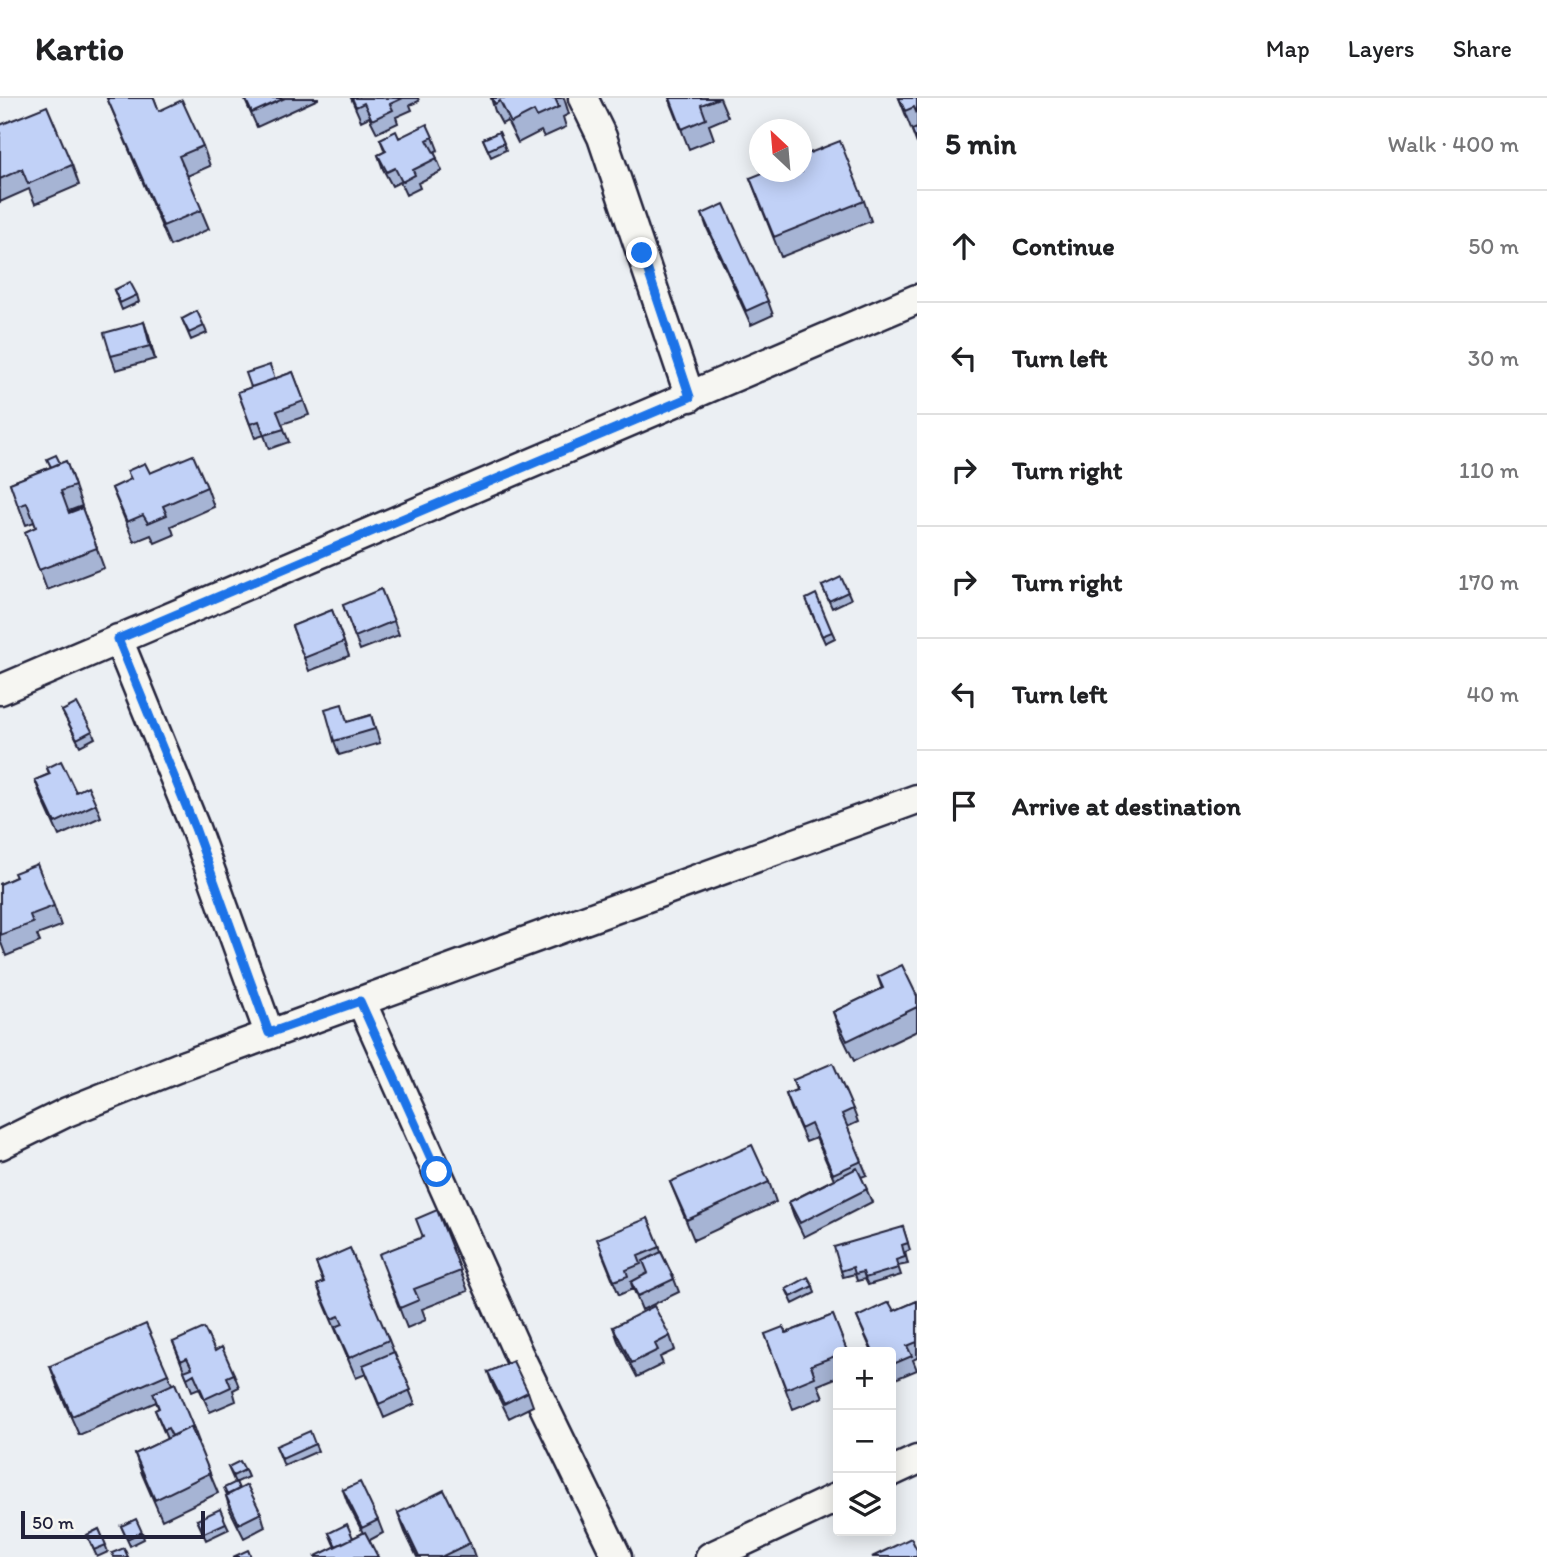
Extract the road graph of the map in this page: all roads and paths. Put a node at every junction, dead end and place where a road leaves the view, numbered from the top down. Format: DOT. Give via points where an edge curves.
graph roads {
  1 [pos="583,98"];
  2 [pos="917,299"];
  3 [pos="690,397"];
  4 [pos="118,639"];
  5 [pos="0,690"];
  6 [pos="917,799"];
  7 [pos="360,1001"];
  8 [pos="269,1033"];
  9 [pos="0,1145"];
  10 [pos="917,1460"];
  11 [pos="896,1470"];
  12 [pos="833,1499"];
  13 [pos="617,1557"];
  14 [pos="710,1557"];
  1 -- 3 [label="street" via="602,137"];
  2 -- 3 [label="street"];
  3 -- 4 [label="street"];
  4 -- 5 [label="street"];
  4 -- 8 [label="street" via="195,828"];
  6 -- 7 [label="street"];
  7 -- 8 [label="street"];
  7 -- 13 [label="street" via="518,1353"];
  8 -- 9 [label="street" via="67,1112"];
  10 -- 11 [label="street"];
  12 -- 14 [label="street"];
}
